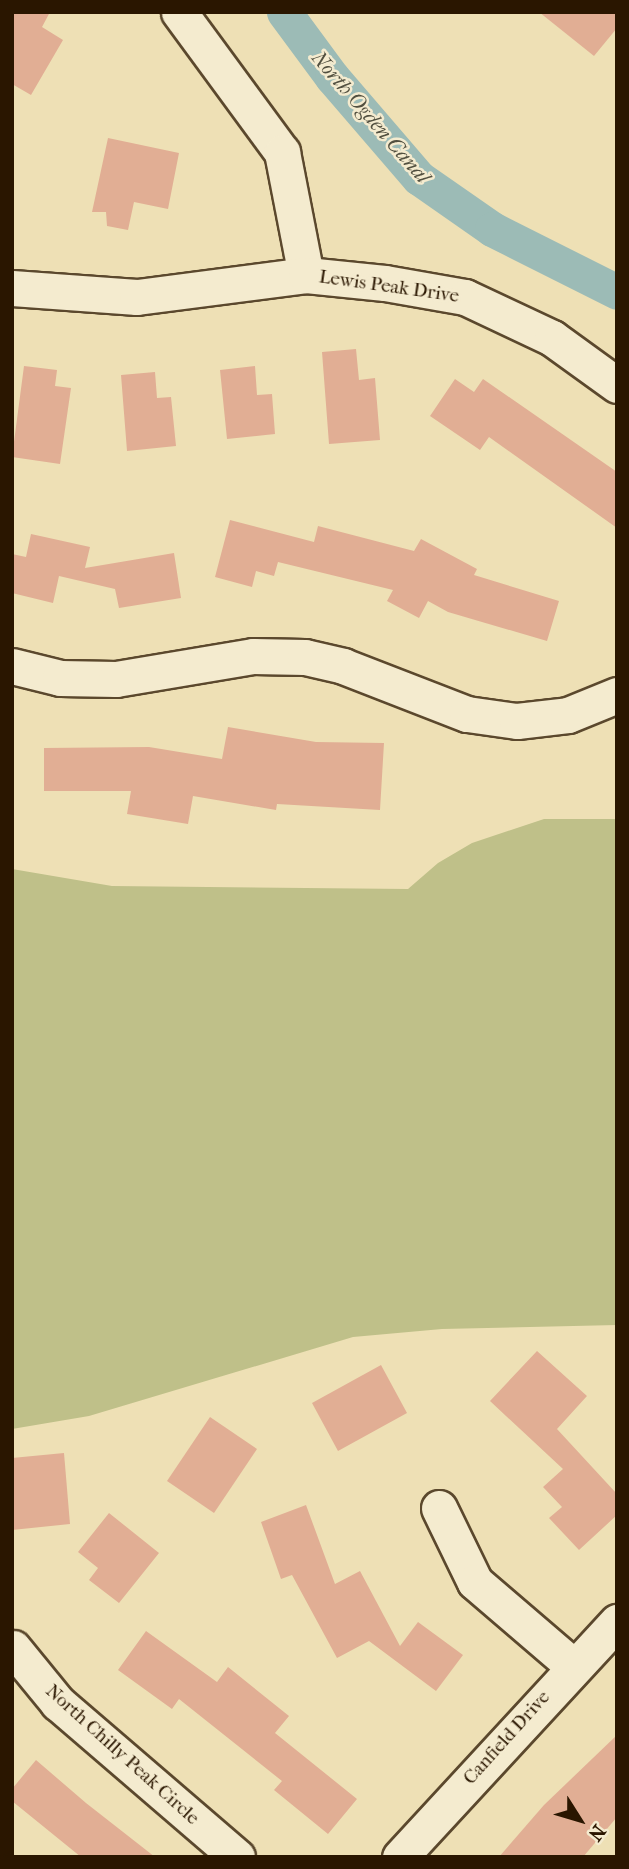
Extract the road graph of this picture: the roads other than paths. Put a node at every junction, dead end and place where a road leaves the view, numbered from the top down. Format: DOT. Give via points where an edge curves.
graph roads {
  1 [pos="179,12"];
  2 [pos="306,275"];
  3 [pos="12,288"];
  4 [pos="617,385"];
  5 [pos="12,666"];
  6 [pos="617,695"];
  7 [pos="439,1508"];
  8 [pos="617,1622"];
  9 [pos="13,1648"];
  10 [pos="573,1666"];
  11 [pos="237,1857"];
  12 [pos="400,1857"];
  1 -- 2 [label="street" via="282,152"];
  2 -- 3 [label="street, Lewis Peak Drive" via="137,297"];
  2 -- 4 [label="street, Lewis Peak Drive" via="465,297 552,338"];
  5 -- 6 [label="street" via="61,678 116,679 253,656 305,657 343,666 467,715 517,721 568,715"];
  7 -- 10 [label="street" via="475,1582"];
  8 -- 10 [label="street, Canfield Drive"];
  9 -- 11 [label="street, North Chilly Peak Circle" via="58,1703"];
  10 -- 12 [label="street, Canfield Drive"];
}
